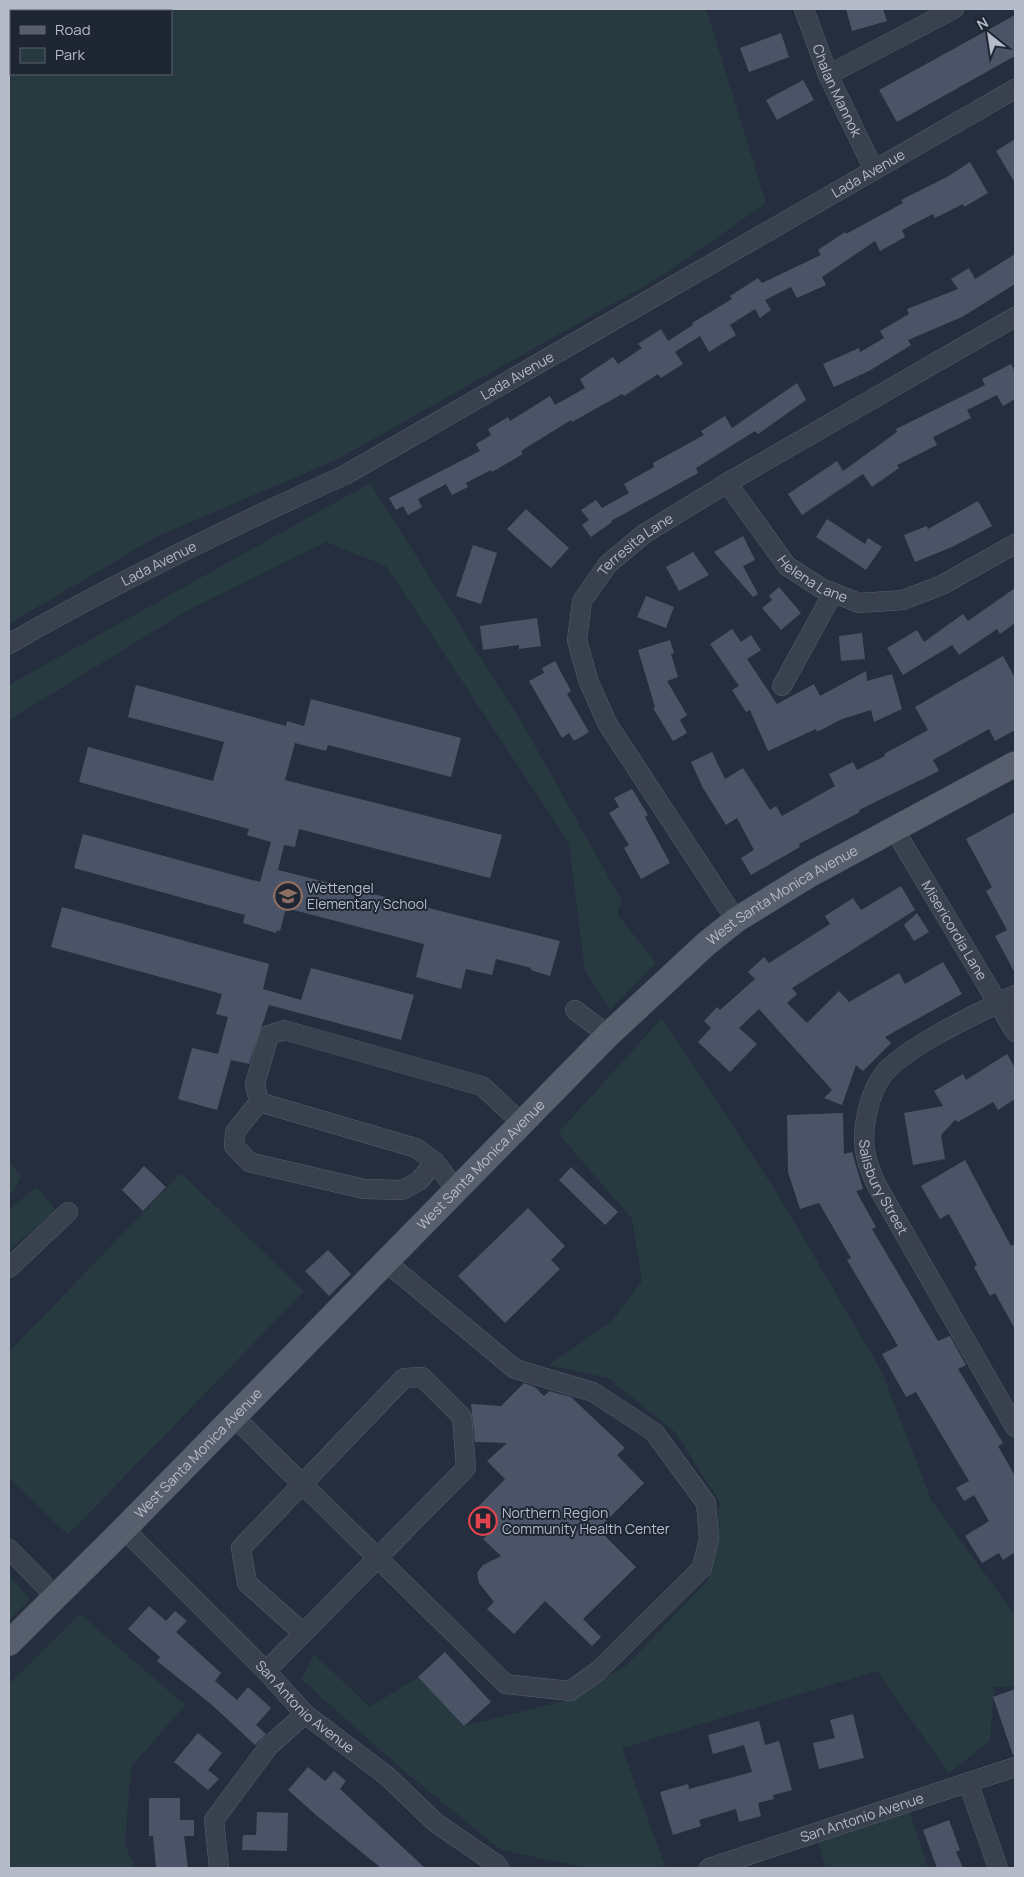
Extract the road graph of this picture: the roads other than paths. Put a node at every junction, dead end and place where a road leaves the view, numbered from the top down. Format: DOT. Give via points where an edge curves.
graph roads {
  1 [pos="804,9"];
  2 [pos="954,9"];
  3 [pos="828,75"];
  4 [pos="1015,89"];
  5 [pos="874,170"];
  6 [pos="1015,317"];
  7 [pos="727,483"];
  8 [pos="1015,544"];
  9 [pos="833,593"];
  10 [pos="9,644"];
  11 [pos="782,686"];
  12 [pos="1015,764"];
  13 [pos="894,829"];
  14 [pos="736,920"];
  15 [pos="1007,999"];
  16 [pos="575,1010"];
  17 [pos="1015,1032"];
  18 [pos="608,1035"];
  19 [pos="259,1102"];
  20 [pos="522,1123"];
  21 [pos="435,1162"];
  22 [pos="456,1190"];
  23 [pos="68,1212"];
  24 [pos="386,1262"];
  25 [pos="9,1268"];
  26 [pos="234,1417"];
  27 [pos="1015,1426"];
  28 [pos="302,1484"];
  29 [pos="124,1530"];
  30 [pos="9,1549"];
  31 [pos="377,1558"];
  32 [pos="57,1598"];
  33 [pos="302,1633"];
  34 [pos="9,1644"];
  35 [pos="266,1671"];
  36 [pos="305,1714"];
  37 [pos="1015,1767"];
  38 [pos="968,1782"];
  39 [pos="219,1868"];
  40 [pos="499,1868"];
  41 [pos="709,1868"];
  42 [pos="998,1868"];
  1 -- 3 [label="street, Chalan Mannok"];
  2 -- 3 [label="street"];
  3 -- 5 [label="street, Chalan Mannok"];
  4 -- 5 [label="street, Lada Avenue"];
  5 -- 10 [label="street, Lada Avenue" via="345,475 193,545 87,599"];
  6 -- 7 [label="street, Terresita Lane"];
  7 -- 9 [label="street, Helena Lane" via="787,566"];
  7 -- 14 [label="street, Terresita Lane" via="644,534 608,564 582,601 577,640 588,680 607,723"];
  8 -- 9 [label="street, Helena Lane" via="942,585 903,600 859,603"];
  9 -- 11 [label="street"];
  12 -- 13 [label="main road, West Santa Monica Avenue"];
  13 -- 14 [label="main road, West Santa Monica Avenue" via="809,875"];
  13 -- 15 [label="street, Misericordia Lane"];
  14 -- 18 [label="main road, West Santa Monica Avenue" via="675,971"];
  15 -- 17 [label="street, Misericordia Lane"];
  15 -- 27 [label="street, Salisbury Street" via="913,1050 889,1068 872,1094 865,1124 866,1155 876,1184"];
  16 -- 18 [label="street"];
  18 -- 20 [label="main road, West Santa Monica Avenue"];
  19 -- 20 [label="street" via="255,1084 269,1035 284,1030 482,1086"];
  19 -- 21 [label="street" via="416,1148"];
  19 -- 21 [label="street" via="235,1132 234,1146 249,1162 364,1189 402,1190 419,1181"];
  20 -- 22 [label="main road, West Santa Monica Avenue"];
  21 -- 22 [label="street"];
  22 -- 24 [label="main road, West Santa Monica Avenue"];
  23 -- 25 [label="street"];
  24 -- 26 [label="main road, West Santa Monica Avenue"];
  24 -- 31 [label="street" via="515,1369 593,1392 654,1432 706,1503 709,1538 702,1568 598,1671 570,1691 506,1684"];
  26 -- 28 [label="street"];
  26 -- 29 [label="main road, West Santa Monica Avenue"];
  28 -- 31 [label="street"];
  28 -- 31 [label="street" via="404,1378 422,1377 462,1417 466,1468"];
  28 -- 33 [label="street" via="241,1548 247,1583"];
  29 -- 32 [label="main road, West Santa Monica Avenue"];
  29 -- 35 [label="street, San Antonio Avenue"];
  30 -- 32 [label="street"];
  31 -- 33 [label="street"];
  32 -- 34 [label="main road, West Santa Monica Avenue"];
  33 -- 35 [label="street"];
  35 -- 36 [label="street, San Antonio Avenue"];
  36 -- 39 [label="street" via="269,1746 214,1820"];
  36 -- 40 [label="street, San Antonio Avenue" via="387,1776 436,1823"];
  37 -- 38 [label="street, San Antonio Avenue"];
  38 -- 41 [label="street, San Antonio Avenue"];
  38 -- 42 [label="street"];
}
